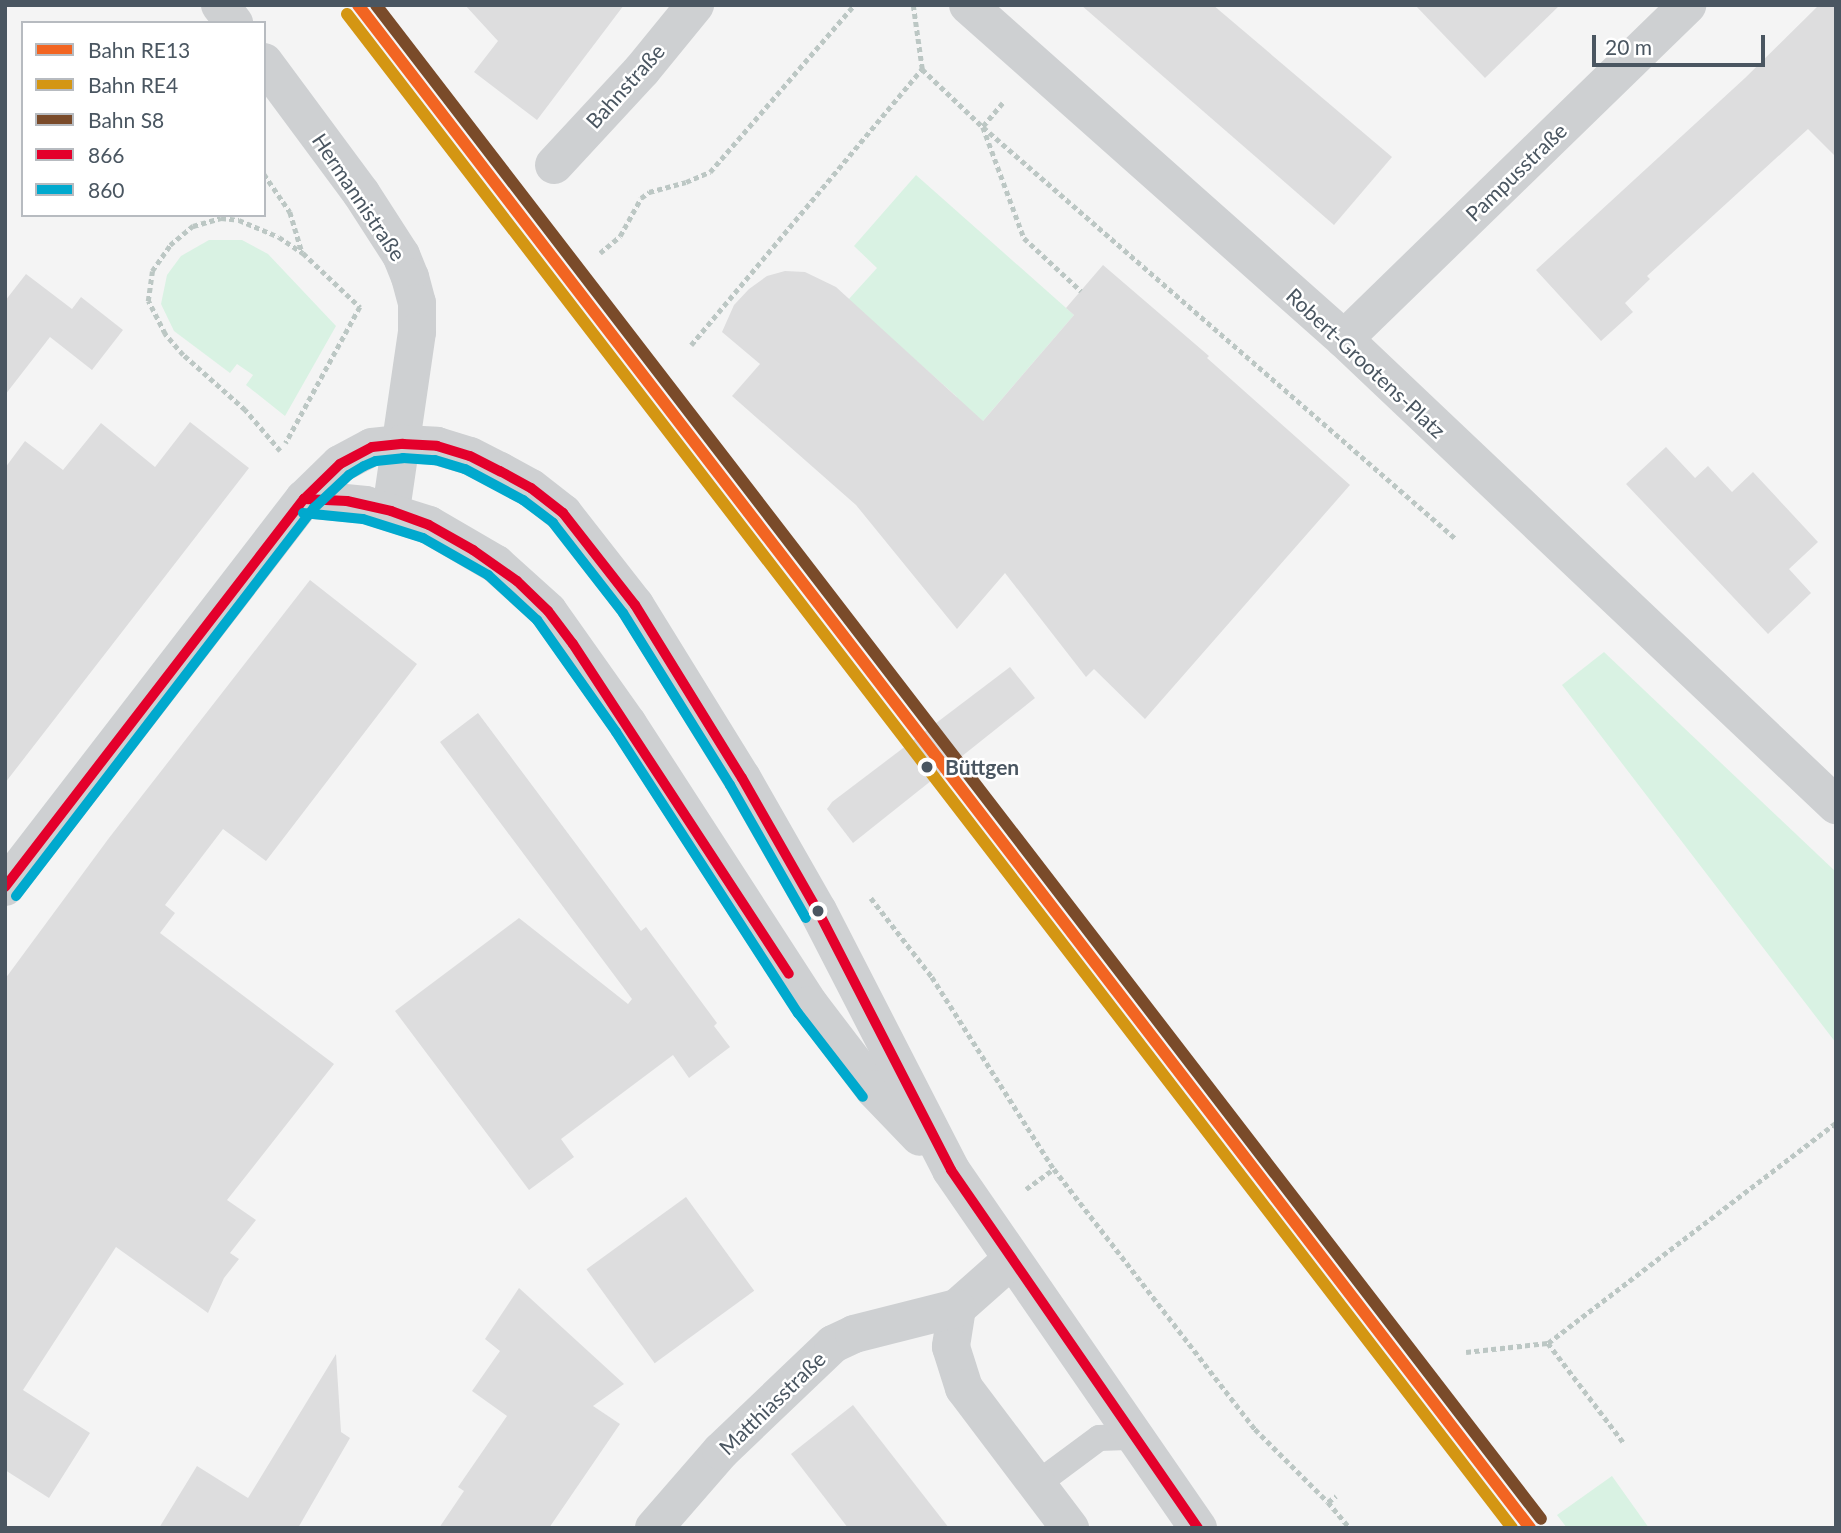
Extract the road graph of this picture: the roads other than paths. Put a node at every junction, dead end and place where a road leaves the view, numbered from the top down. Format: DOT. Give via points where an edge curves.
graph roads {
  1 [pos="220,5"];
  2 [pos="695,5"];
  3 [pos="968,5"];
  4 [pos="1687,5"];
  5 [pos="232,21"];
  6 [pos="266,65"];
  7 [pos="554,165"];
  8 [pos="1344,339"];
  9 [pos="403,444"];
  10 [pos="304,499"];
  11 [pos="391,511"];
  12 [pos="1836,805"];
  13 [pos="5,887"];
  14 [pos="951,1170"];
  15 [pos="1011,1260"];
  16 [pos="957,1308"];
  17 [pos="1135,1437"];
  18 [pos="1037,1484"];
  19 [pos="654,1528"];
  20 [pos="1070,1528"];
  21 [pos="1198,1528"];
  1 -- 5 [label="street"];
  2 -- 7 [label="street, Bahnstraße"];
  3 -- 8 [label="street, Robert-Grootens-Platz"];
  4 -- 8 [label="street, Pampusstraße"];
  6 -- 9 [label="street, Hermannistraße" via="361,193 410,277 417,303 417,332"];
  8 -- 12 [label="street, Robert-Grootens-Platz"];
  9 -- 10 [label="street" via="372,447 357,454"];
  9 -- 11 [label="street, Hermannistraße"];
  9 -- 14 [label="street" via="437,446 470,456 531,488 562,513 635,605 818,911"];
  10 -- 11 [label="street" via="347,501"];
  10 -- 13 [label="street"];
  11 -- 14 [label="street" via="484,557 548,611 628,723 810,1005 874,1089"];
  14 -- 15 [label="street"];
  15 -- 16 [label="street"];
  15 -- 17 [label="street"];
  16 -- 18 [label="street" via="951,1347 964,1388"];
  16 -- 19 [label="street, Matthiasstraße" via="854,1334 834,1344 721,1451"];
  17 -- 18 [label="lane" via="1099,1438"];
  17 -- 21 [label="street"];
  18 -- 20 [label="street"];
}
